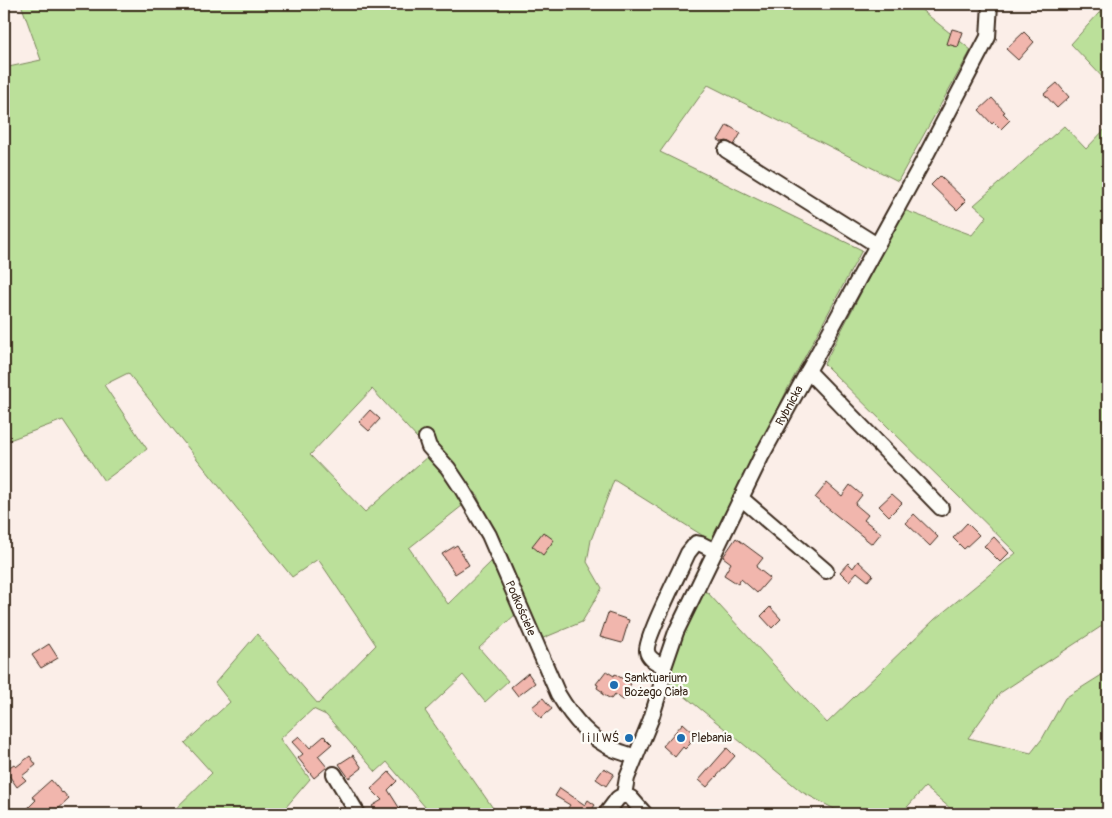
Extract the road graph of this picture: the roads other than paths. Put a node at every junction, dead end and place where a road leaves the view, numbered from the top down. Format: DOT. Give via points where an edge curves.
graph roads {
  1 [pos="990,4"];
  2 [pos="726,150"];
  3 [pos="877,245"];
  4 [pos="808,371"];
  5 [pos="426,438"];
  6 [pos="741,498"];
  7 [pos="941,508"];
  8 [pos="715,551"];
  9 [pos="826,571"];
  10 [pos="664,667"];
  11 [pos="635,757"];
  12 [pos="334,774"];
  13 [pos="624,795"];
  14 [pos="358,814"];
  15 [pos="606,814"];
  16 [pos="645,814"];
  1 -- 3 [label="street, Rybnicka" via="988,37"];
  2 -- 3 [label="street"];
  3 -- 4 [label="street, Rybnicka"];
  4 -- 6 [label="street, Rybnicka"];
  4 -- 7 [label="street"];
  5 -- 11 [label="street, Podkościele" via="489,535 564,704 588,733 612,749"];
  6 -- 8 [label="street, Rybnicka"];
  6 -- 9 [label="street"];
  8 -- 10 [label="street, Rybnicka" via="676,632"];
  8 -- 10 [label="street" via="701,544 693,546 652,632 646,650 649,657"];
  10 -- 11 [label="street, Rybnicka" via="651,719"];
  11 -- 13 [label="street, Rybnicka"];
  12 -- 14 [label="street"];
  13 -- 15 [label="street"];
  13 -- 16 [label="street"];
}
